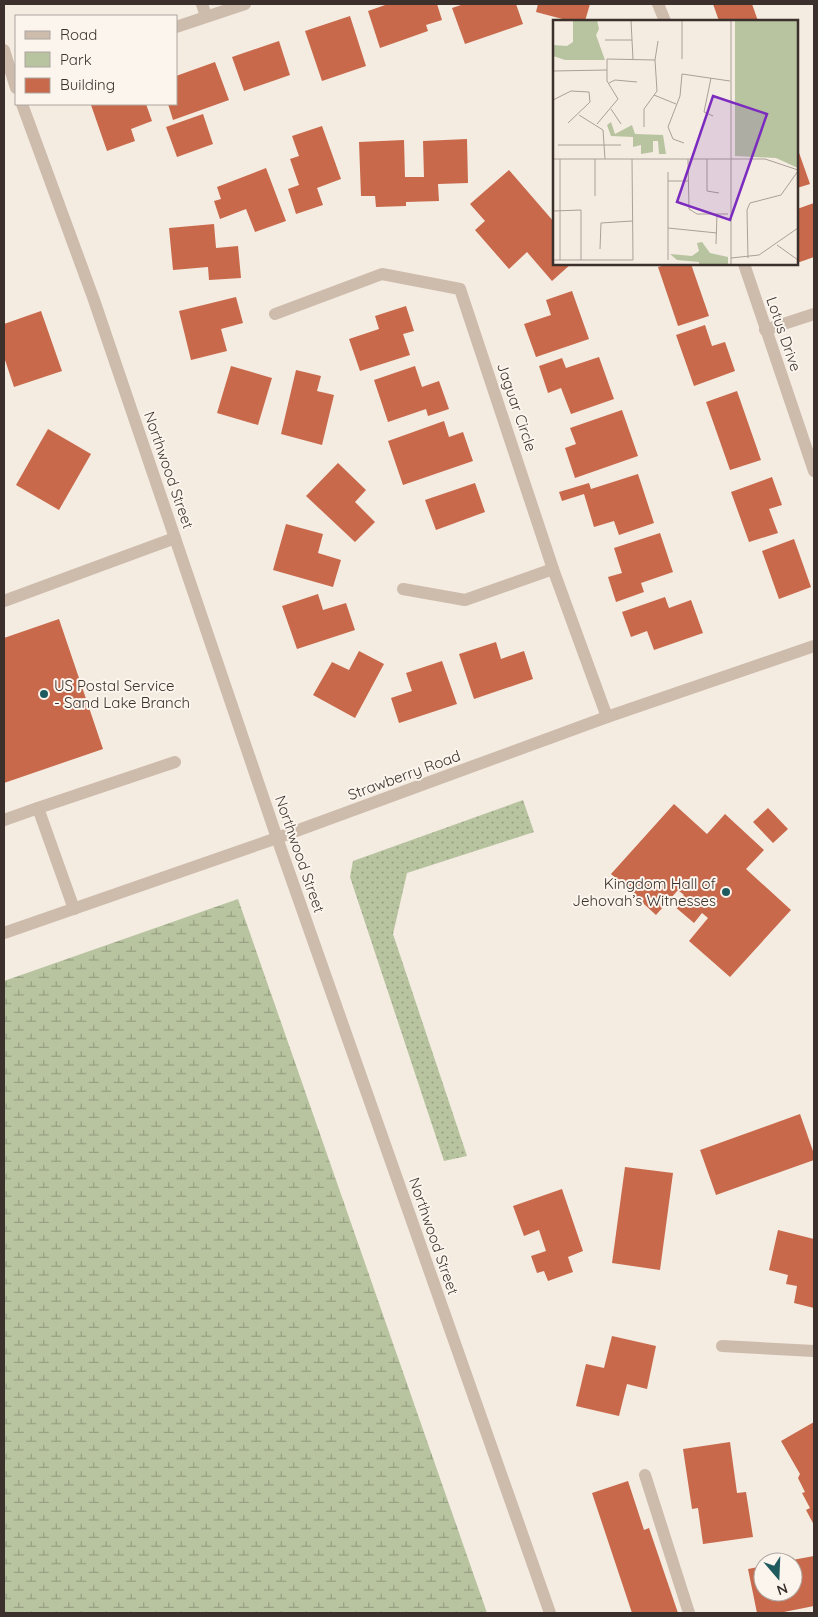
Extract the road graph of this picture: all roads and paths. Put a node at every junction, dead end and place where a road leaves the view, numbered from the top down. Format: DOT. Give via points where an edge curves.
graph roads {
  1 [pos="202,4"];
  2 [pos="245,4"];
  3 [pos="658,4"];
  4 [pos="206,16"];
  5 [pos="665,20"];
  6 [pos="178,26"];
  7 [pos="4,50"];
  8 [pos="15,85"];
  9 [pos="22,105"];
  10 [pos="744,265"];
  11 [pos="275,314"];
  12 [pos="814,314"];
  13 [pos="765,330"];
  14 [pos="814,471"];
  15 [pos="175,538"];
  16 [pos="553,569"];
  17 [pos="403,589"];
  18 [pos="4,601"];
  19 [pos="814,646"];
  20 [pos="607,717"];
  21 [pos="175,762"];
  22 [pos="38,808"];
  23 [pos="4,820"];
  24 [pos="277,838"];
  25 [pos="74,909"];
  26 [pos="4,933"];
  27 [pos="722,1346"];
  28 [pos="814,1351"];
  29 [pos="645,1475"];
  30 [pos="550,1613"];
  31 [pos="689,1613"];
  1 -- 4 [label="street"];
  2 -- 4 [label="street"];
  3 -- 5 [label="street"];
  4 -- 6 [label="street"];
  7 -- 8 [label="street"];
  9 -- 15 [label="street, Northwood Street" via="94,300"];
  10 -- 13 [label="street, Lotus Drive"];
  11 -- 16 [label="street, Jaguar Circle" via="382,274 460,288"];
  12 -- 13 [label="street"];
  13 -- 14 [label="street, Lotus Drive"];
  15 -- 18 [label="street"];
  15 -- 24 [label="street, Northwood Street"];
  16 -- 17 [label="street" via="465,600"];
  16 -- 20 [label="street, Jaguar Circle"];
  19 -- 20 [label="street, Strawberry Road"];
  20 -- 24 [label="street, Strawberry Road"];
  21 -- 22 [label="street"];
  22 -- 23 [label="street"];
  22 -- 25 [label="street"];
  24 -- 25 [label="street, Strawberry Road"];
  24 -- 30 [label="street, Northwood Street"];
  25 -- 26 [label="street, Strawberry Road"];
  27 -- 28 [label="street"];
  29 -- 31 [label="street"];
}
